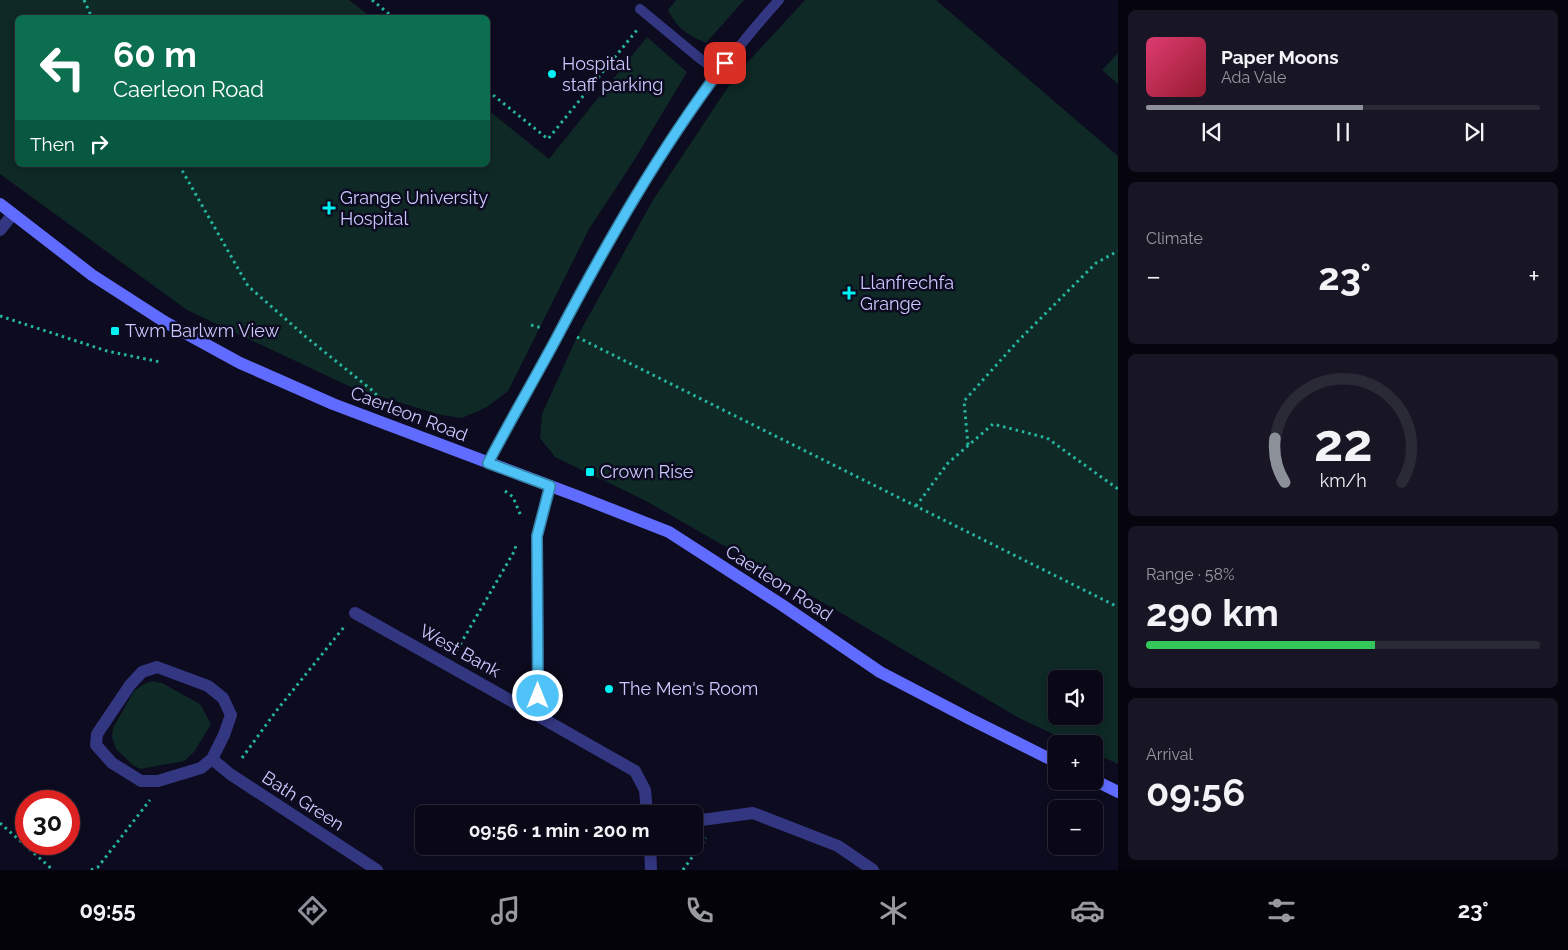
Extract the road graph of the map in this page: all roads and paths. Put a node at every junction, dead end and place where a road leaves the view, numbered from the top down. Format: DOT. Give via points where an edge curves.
graph roads {
  1 [pos="84,0"];
  2 [pos="372,0"];
  3 [pos="779,0"];
  4 [pos="644,12"];
  5 [pos="91,15"];
  6 [pos="390,15"];
  7 [pos="718,72"];
  8 [pos="490,93"];
  9 [pos="180,167"];
  10 [pos="0,204"];
  11 [pos="13,214"];
  12 [pos="0,230"];
  13 [pos="1118,251"];
  14 [pos="0,316"];
  15 [pos="531,326"];
  16 [pos="559,332"];
  17 [pos="160,362"];
  18 [pos="385,404"];
  19 [pos="968,445"];
  20 [pos="488,463"];
  21 [pos="550,486"];
  22 [pos="502,489"];
  23 [pos="1118,489"];
  24 [pos="916,506"];
  25 [pos="520,524"];
  26 [pos="517,541"];
  27 [pos="1118,607"];
  28 [pos="355,613"];
  29 [pos="456,654"];
  30 [pos="547,721"];
  31 [pos="1048,758"];
  32 [pos="212,759"];
  33 [pos="230,774"];
  34 [pos="1103,784"];
  35 [pos="1118,792"];
  36 [pos="158,796"];
  37 [pos="647,805"];
  38 [pos="721,817"];
  39 [pos="703,820"];
  40 [pos="0,823"];
  41 [pos="650,855"];
  42 [pos="53,870"];
  43 [pos="91,870"];
  44 [pos="377,870"];
  45 [pos="651,870"];
  46 [pos="683,870"];
  47 [pos="873,870"];
  1 -- 5 [label="path"];
  2 -- 6 [label="path"];
  3 -- 7 [label="lane"];
  4 -- 7 [label="lane"];
  4 -- 8 [label="path" via="548,139"];
  7 -- 16 [label="lane" via="648,176"];
  9 -- 18 [label="path" via="248,286"];
  10 -- 11 [label="main road, Caerleon Road"];
  11 -- 12 [label="street"];
  11 -- 20 [label="main road, Caerleon Road" via="92,274 165,322 240,363 333,404"];
  13 -- 19 [label="path" via="1096,263 964,401"];
  14 -- 17 [label="path" via="107,351"];
  15 -- 16 [label="path"];
  16 -- 20 [label="lane"];
  16 -- 24 [label="path" via="577,337"];
  19 -- 23 [label="path" via="993,424 1047,438"];
  19 -- 24 [label="path" via="948,462"];
  20 -- 21 [label="main road, Caerleon Road"];
  21 -- 30 [label="street" via="537,536 538,696"];
  21 -- 31 [label="main road, Caerleon Road" via="669,532 880,672"];
  22 -- 25 [label="path" via="513,497 521,517"];
  24 -- 27 [label="path"];
  26 -- 29 [label="path" via="515,550"];
  28 -- 30 [label="street, West Bank"];
  28 -- 33 [label="path"];
  30 -- 37 [label="street" via="635,771 646,790"];
  32 -- 32 [label="street" via="201,768 158,781 141,781 112,763 96,745 97,734 130,685 142,672 156,667 208,686 223,698 231,715"];
  32 -- 33 [label="street, Bath Green"];
  33 -- 44 [label="street, Bath Green"];
  34 -- 35 [label="main road"];
  36 -- 43 [label="path" via="150,800 98,867"];
  38 -- 39 [label="street"];
  38 -- 46 [label="path"];
  38 -- 47 [label="street" via="753,813 838,846"];
  40 -- 42 [label="path"];
  41 -- 45 [label="street"];
}
